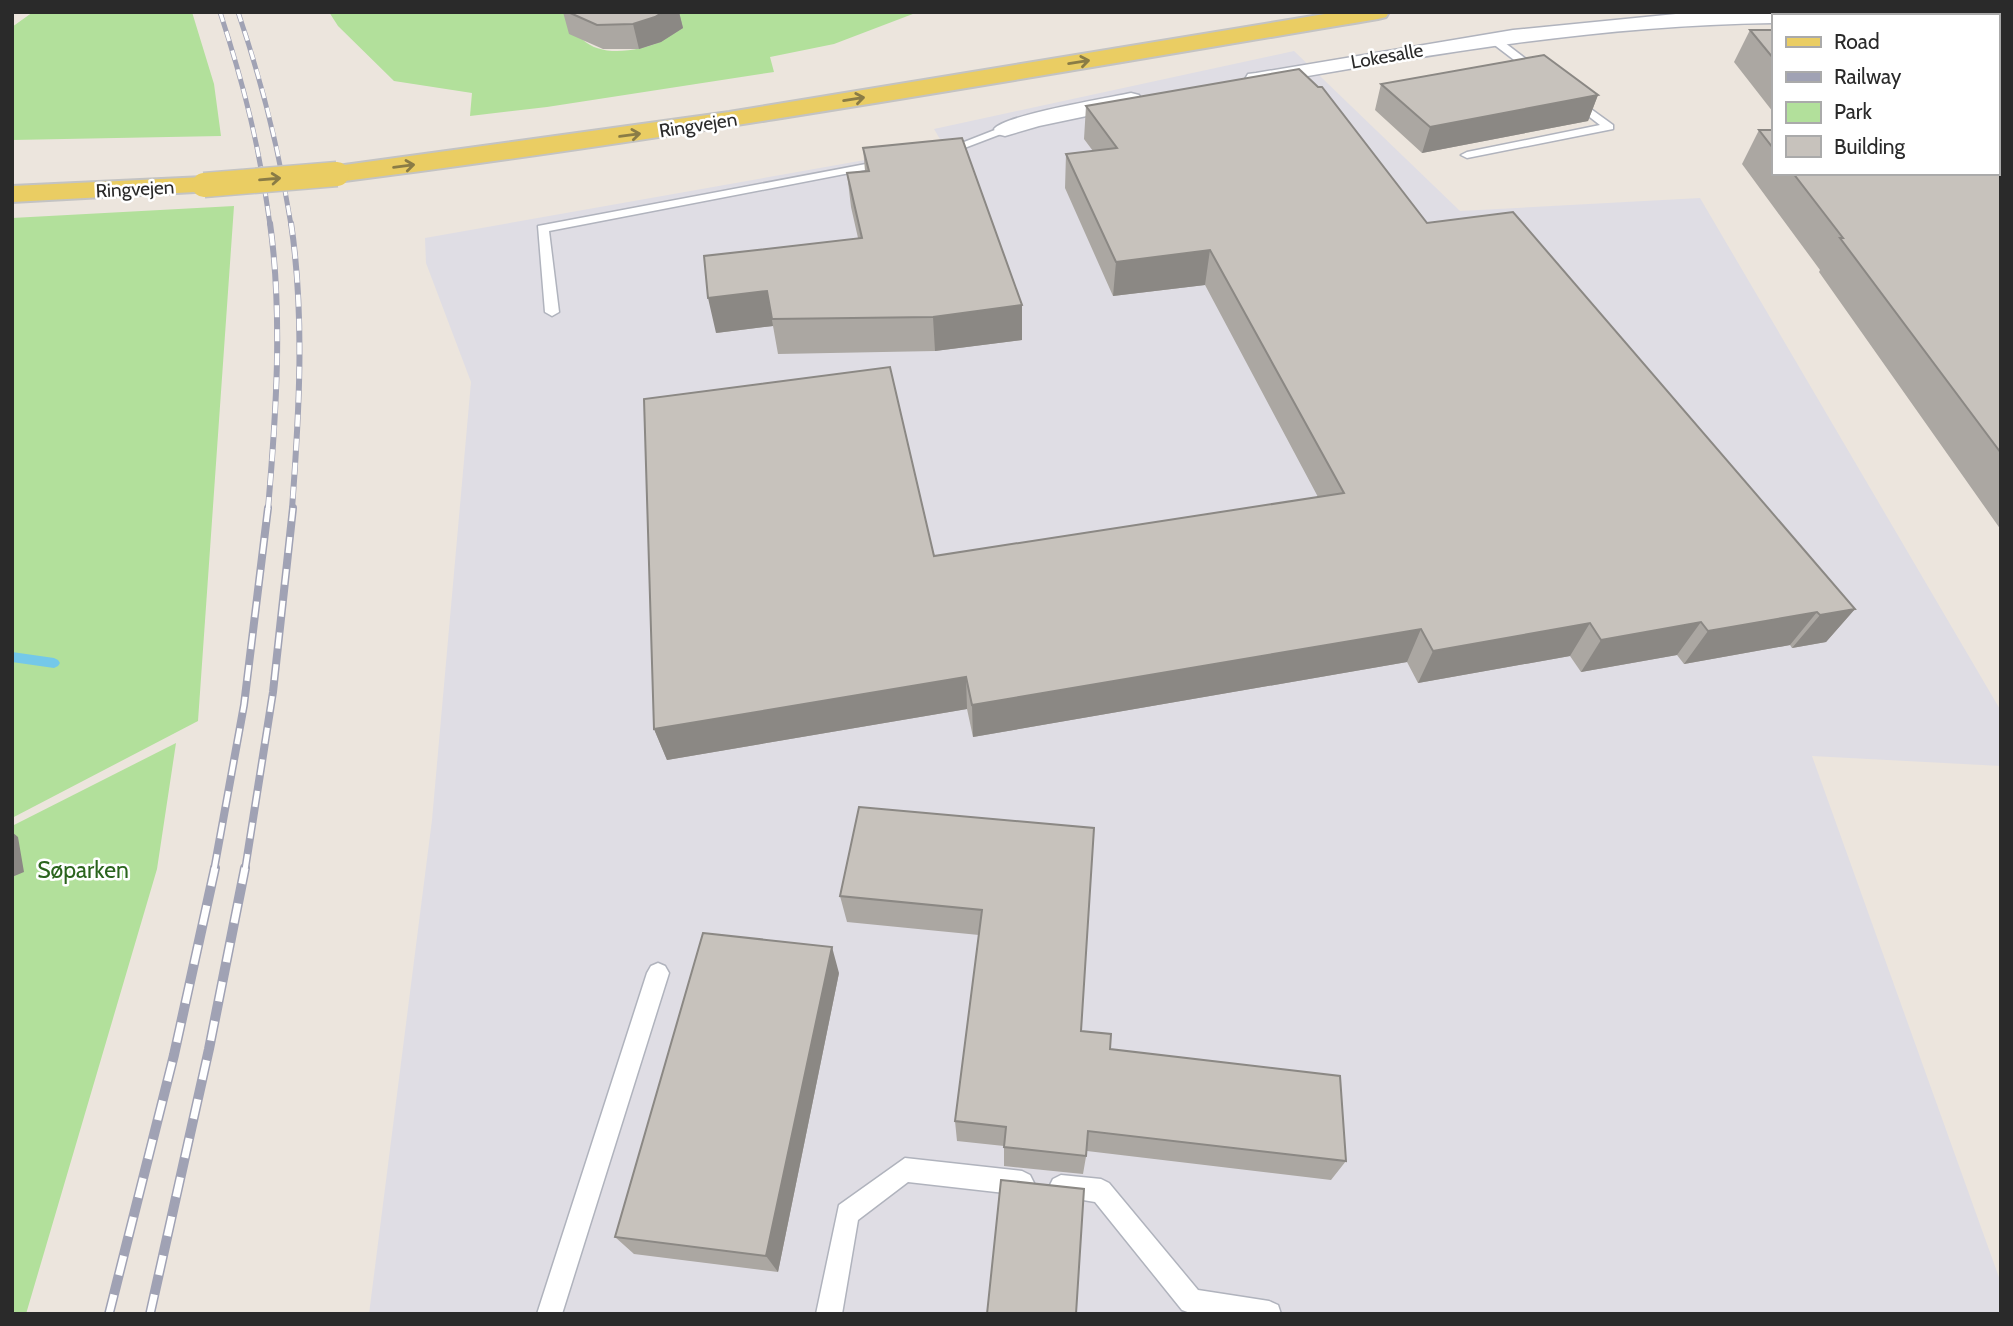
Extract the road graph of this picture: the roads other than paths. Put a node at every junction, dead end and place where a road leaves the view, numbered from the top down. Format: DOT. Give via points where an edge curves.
graph roads {
  1 [pos="1246,12"];
  2 [pos="1378,12"];
  3 [pos="1772,17"];
  4 [pos="1492,38"];
  5 [pos="1068,41"];
  6 [pos="1536,71"];
  7 [pos="1522,73"];
  8 [pos="1546,79"];
  9 [pos="1234,83"];
  10 [pos="1567,95"];
  11 [pos="1154,96"];
  12 [pos="558,122"];
  13 [pos="531,126"];
  14 [pos="1005,129"];
  15 [pos="1467,155"];
  16 [pos="928,156"];
  17 [pos="902,161"];
  18 [pos="12,194"];
  19 [pos="552,312"];
  20 [pos="659,973"];
  21 [pos="549,1314"];
  22 [pos="829,1314"];
  23 [pos="1269,1314"];
  1 -- 5 [label="main road"];
  18 -- 2 [label="main road, Ringvejen, one-way, bridge" via="204,185 489,156"];
  3 -- 4 [label="street, Lokesalle" via="1626,20"];
  4 -- 6 [label="lane"];
  4 -- 9 [label="street, Lokesalle"];
  6 -- 7 [label="lane"];
  6 -- 8 [label="lane"];
  10 -- 15 [label="lane" via="1609,127"];
  11 -- 14 [label="street"];
  12 -- 13 [label="main road"];
  14 -- 16 [label="lane" via="953,151"];
  17 -- 19 [label="lane" via="542,229"];
  20 -- 21 [label="lane"];
  22 -- 23 [label="lane" via="847,1213 905,1170 1101,1191 1191,1301"];
}
